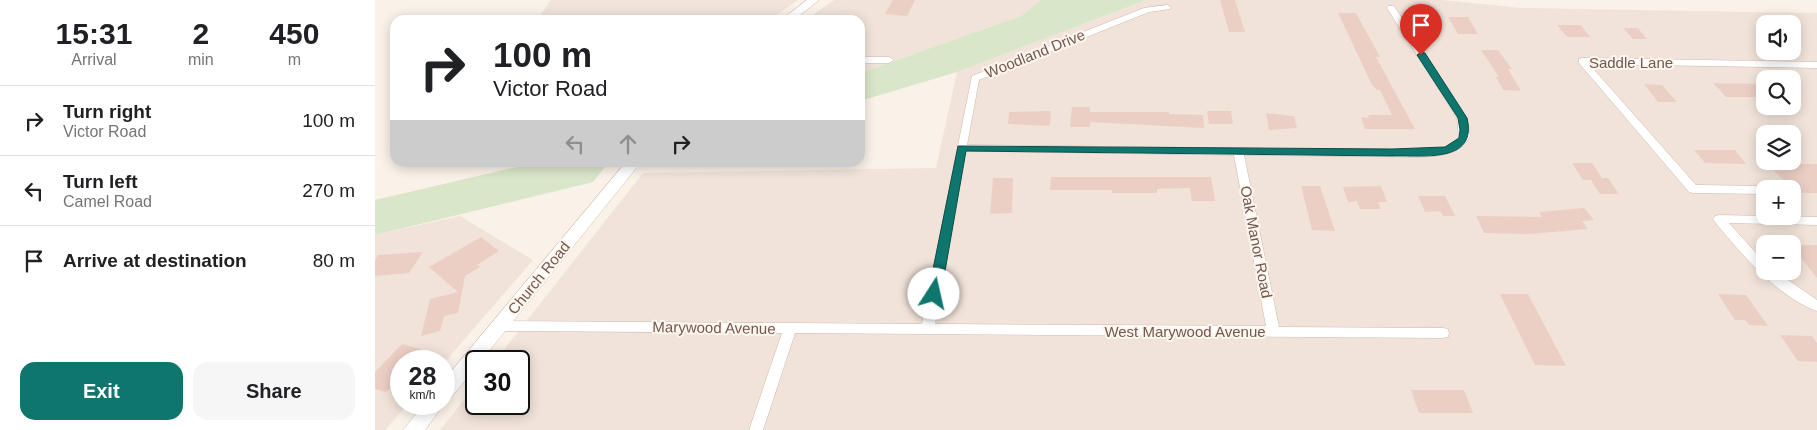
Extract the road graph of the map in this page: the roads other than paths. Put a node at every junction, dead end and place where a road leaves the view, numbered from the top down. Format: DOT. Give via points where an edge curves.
graph roads {
  1 [pos="814,0"];
  2 [pos="1167,7"];
  3 [pos="1391,8"];
  4 [pos="794,15"];
  5 [pos="865,60"];
  6 [pos="889,60"];
  7 [pos="1817,65"];
  8 [pos="962,148"];
  9 [pos="1238,151"];
  10 [pos="630,167"];
  11 [pos="1756,190"];
  12 [pos="1817,221"];
  13 [pos="1817,306"];
  14 [pos="500,326"];
  15 [pos="790,329"];
  16 [pos="927,330"];
  17 [pos="1274,333"];
  18 [pos="1443,333"];
  19 [pos="455,380"];
  20 [pos="426,415"];
  21 [pos="413,430"];
  22 [pos="756,430"];
  1 -- 4 [label="street"];
  2 -- 8 [label="street, Woodland Drive" via="1147,10 975,78"];
  3 -- 9 [label="street" via="1463,118 1465,130 1460,143 1447,150 1429,153"];
  5 -- 6 [label="street"];
  7 -- 11 [label="street, Saddle Lane" via="1582,62 1693,189"];
  8 -- 9 [label="street"];
  8 -- 16 [label="street, Woodland Drive"];
  9 -- 17 [label="street, Oak Manor Road"];
  10 -- 14 [label="street, Church Road"];
  12 -- 13 [label="street" via="1719,219 1758,266 1781,285"];
  14 -- 15 [label="street, Marywood Avenue"];
  14 -- 19 [label="street, Church Road"];
  15 -- 16 [label="street, Marywood Avenue"];
  15 -- 22 [label="street"];
  16 -- 17 [label="street, West Marywood Avenue"];
  17 -- 18 [label="street, West Marywood Avenue"];
  20 -- 21 [label="street"];
}
